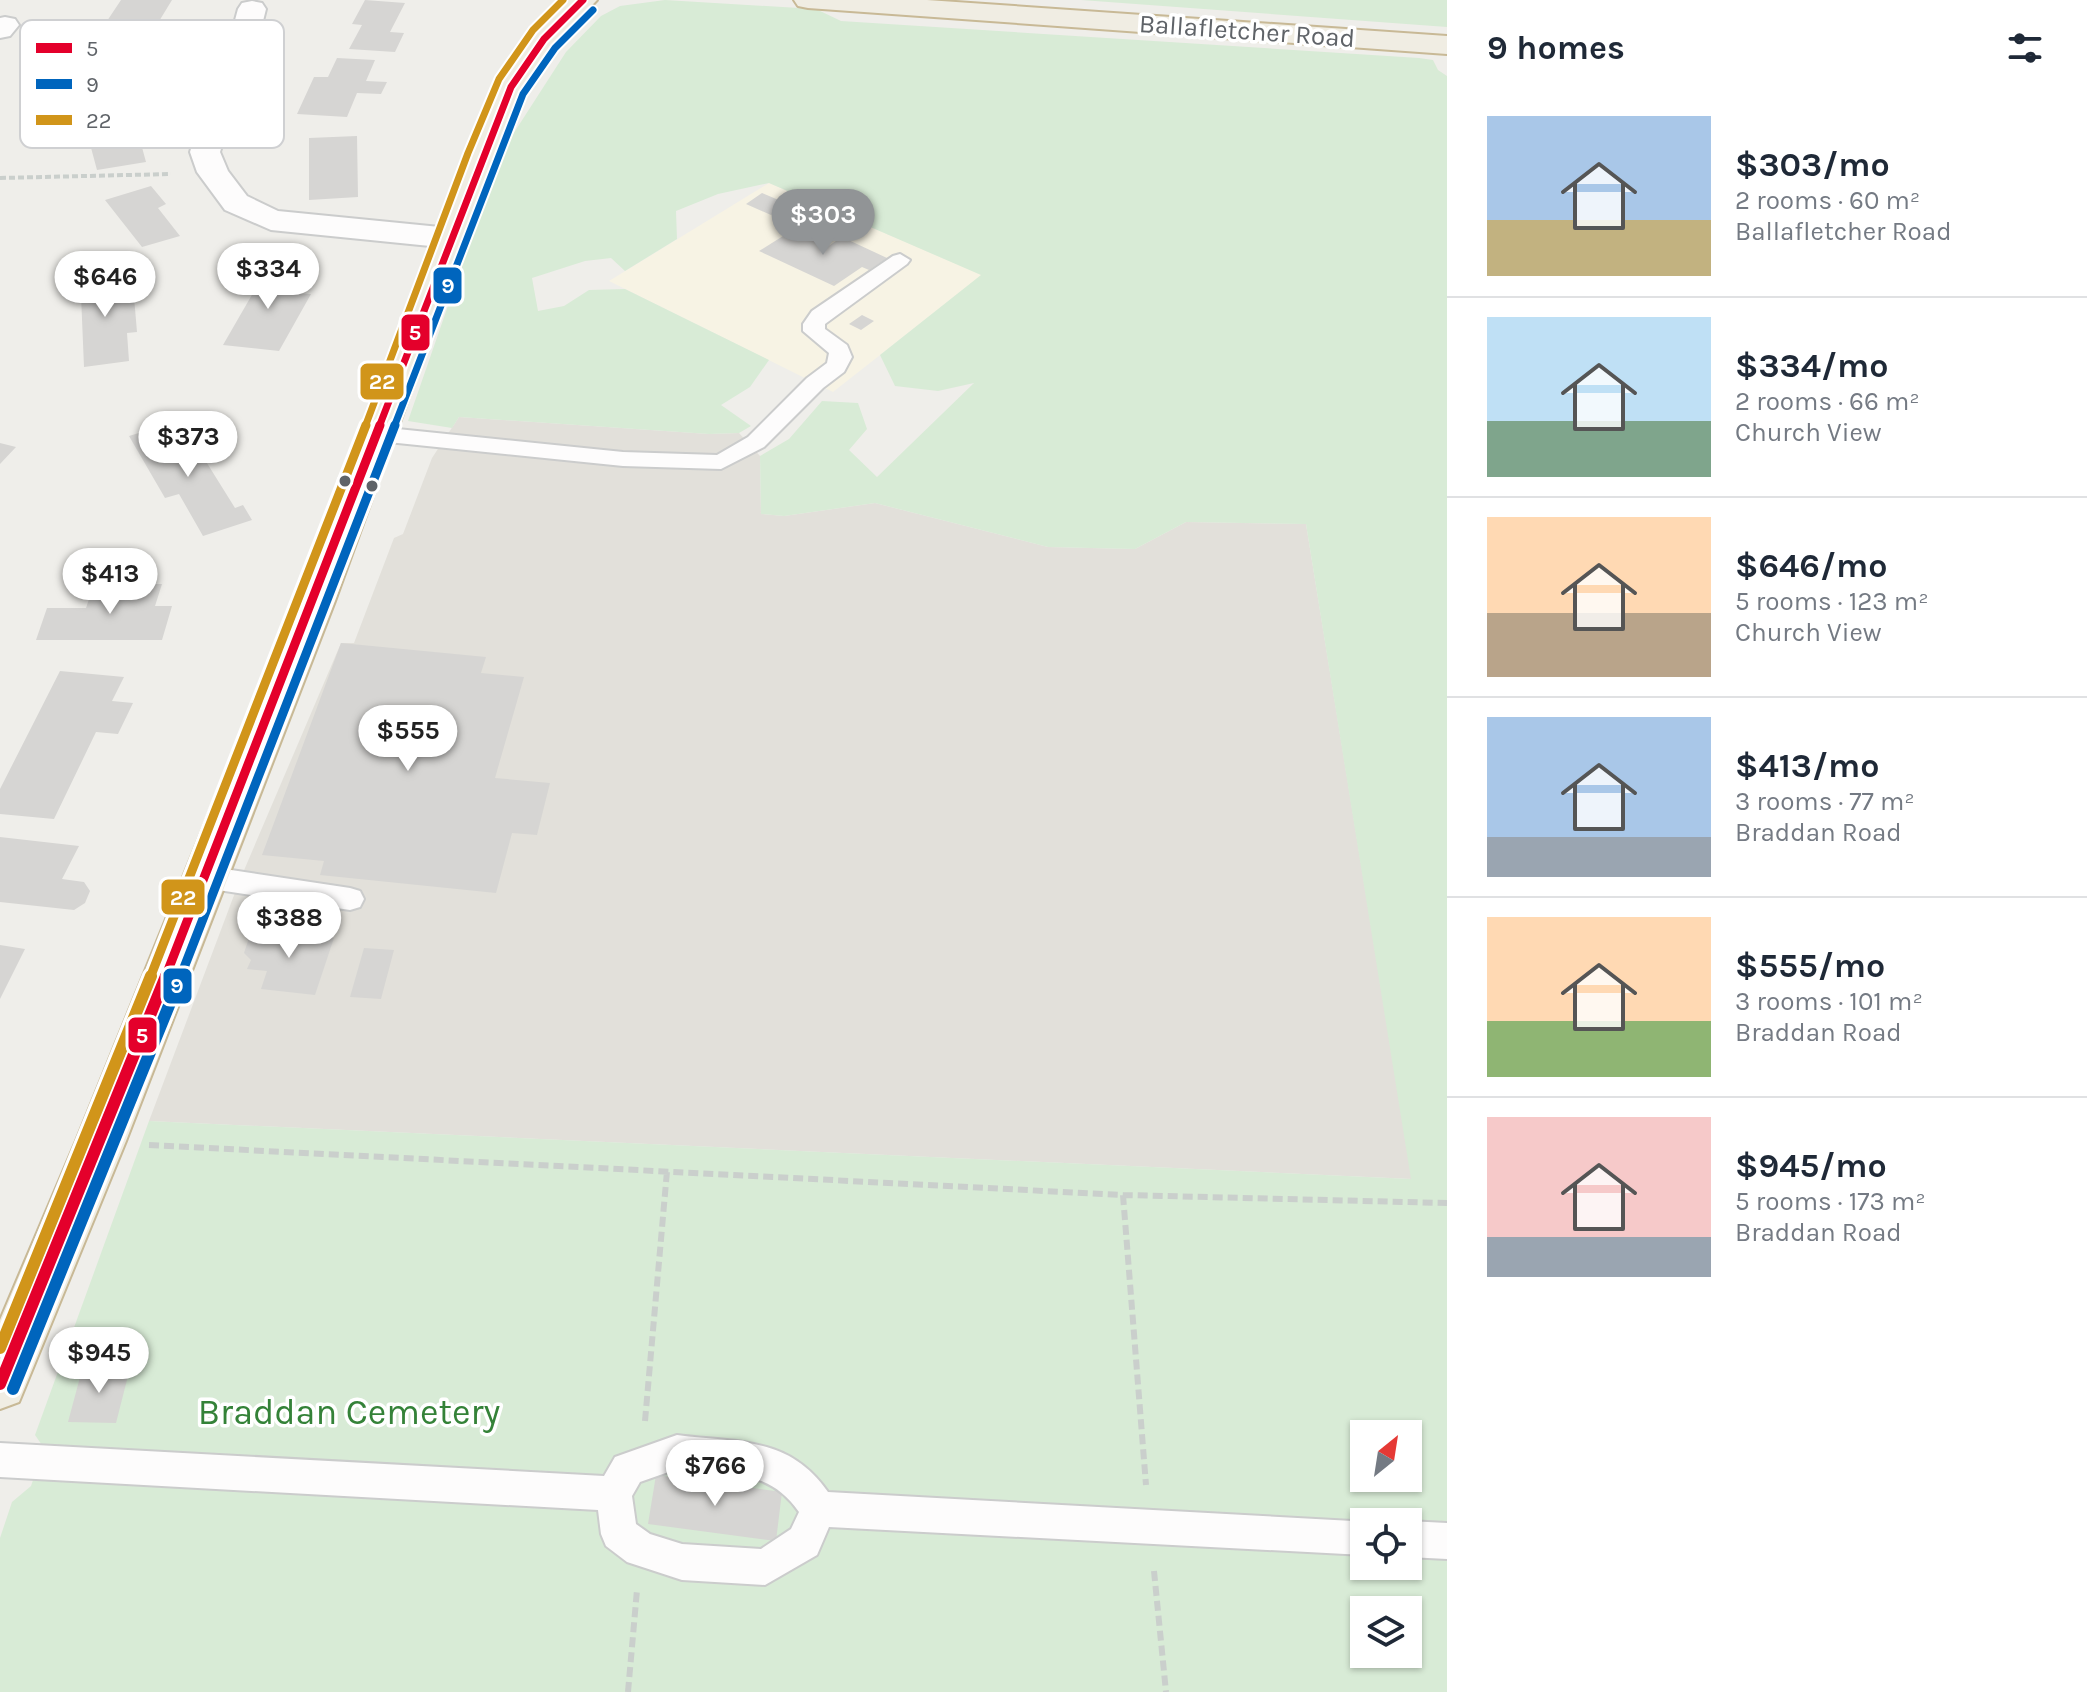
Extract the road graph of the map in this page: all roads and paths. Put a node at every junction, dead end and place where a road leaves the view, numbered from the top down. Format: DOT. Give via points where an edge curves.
graph roads {
  1 [pos="583,0"];
  2 [pos="589,0"];
  3 [pos="599,0"];
  4 [pos="808,0"];
  5 [pos="252,9"];
  6 [pos="250,20"];
  7 [pos="1447,45"];
  8 [pos="206,148"];
  9 [pos="213,172"];
  10 [pos="0,178"];
  11 [pos="450,238"];
  12 [pos="900,260"];
  13 [pos="378,434"];
  14 [pos="205,877"];
  15 [pos="350,899"];
  16 [pos="101,1141"];
  17 [pos="667,1171"];
  18 [pos="1123,1195"];
  19 [pos="1447,1203"];
  20 [pos="0,1384"];
  21 [pos="0,1460"];
  22 [pos="641,1465"];
  23 [pos="614,1494"];
  24 [pos="818,1509"];
  25 [pos="1150,1527"];
  26 [pos="1350,1536"];
  27 [pos="1422,1540"];
  28 [pos="1447,1541"];
  29 [pos="640,1549"];
  30 [pos="628,1692"];
  31 [pos="1166,1692"];
  1 -- 11 [label="highway" via="544,39 511,87"];
  2 -- 3 [label="highway"];
  4 -- 7 [label="highway, Ballafletcher Road"];
  5 -- 6 [label="street"];
  8 -- 9 [label="street"];
  9 -- 10 [label="path"];
  9 -- 11 [label="street" via="236,203 271,220"];
  11 -- 13 [label="highway"];
  12 -- 13 [label="lane" via="814,324 814,331 839,350 836,367 756,442 721,462 623,459"];
  13 -- 14 [label="highway"];
  14 -- 15 [label="lane"];
  14 -- 16 [label="highway"];
  16 -- 17 [label="path"];
  16 -- 20 [label="highway"];
  17 -- 18 [label="path"];
  17 -- 22 [label="path"];
  18 -- 19 [label="path"];
  18 -- 25 [label="path"];
  21 -- 23 [label="lane"];
  22 -- 23 [label="lane" via="628,1469"];
  22 -- 24 [label="lane" via="677,1452 770,1463 799,1481"];
  23 -- 29 [label="lane" via="619,1534"];
  24 -- 25 [label="lane"];
  24 -- 29 [label="lane" via="804,1542 765,1567 682,1562"];
  25 -- 26 [label="lane"];
  25 -- 31 [label="path"];
  27 -- 28 [label="lane"];
  29 -- 30 [label="path"];
}
